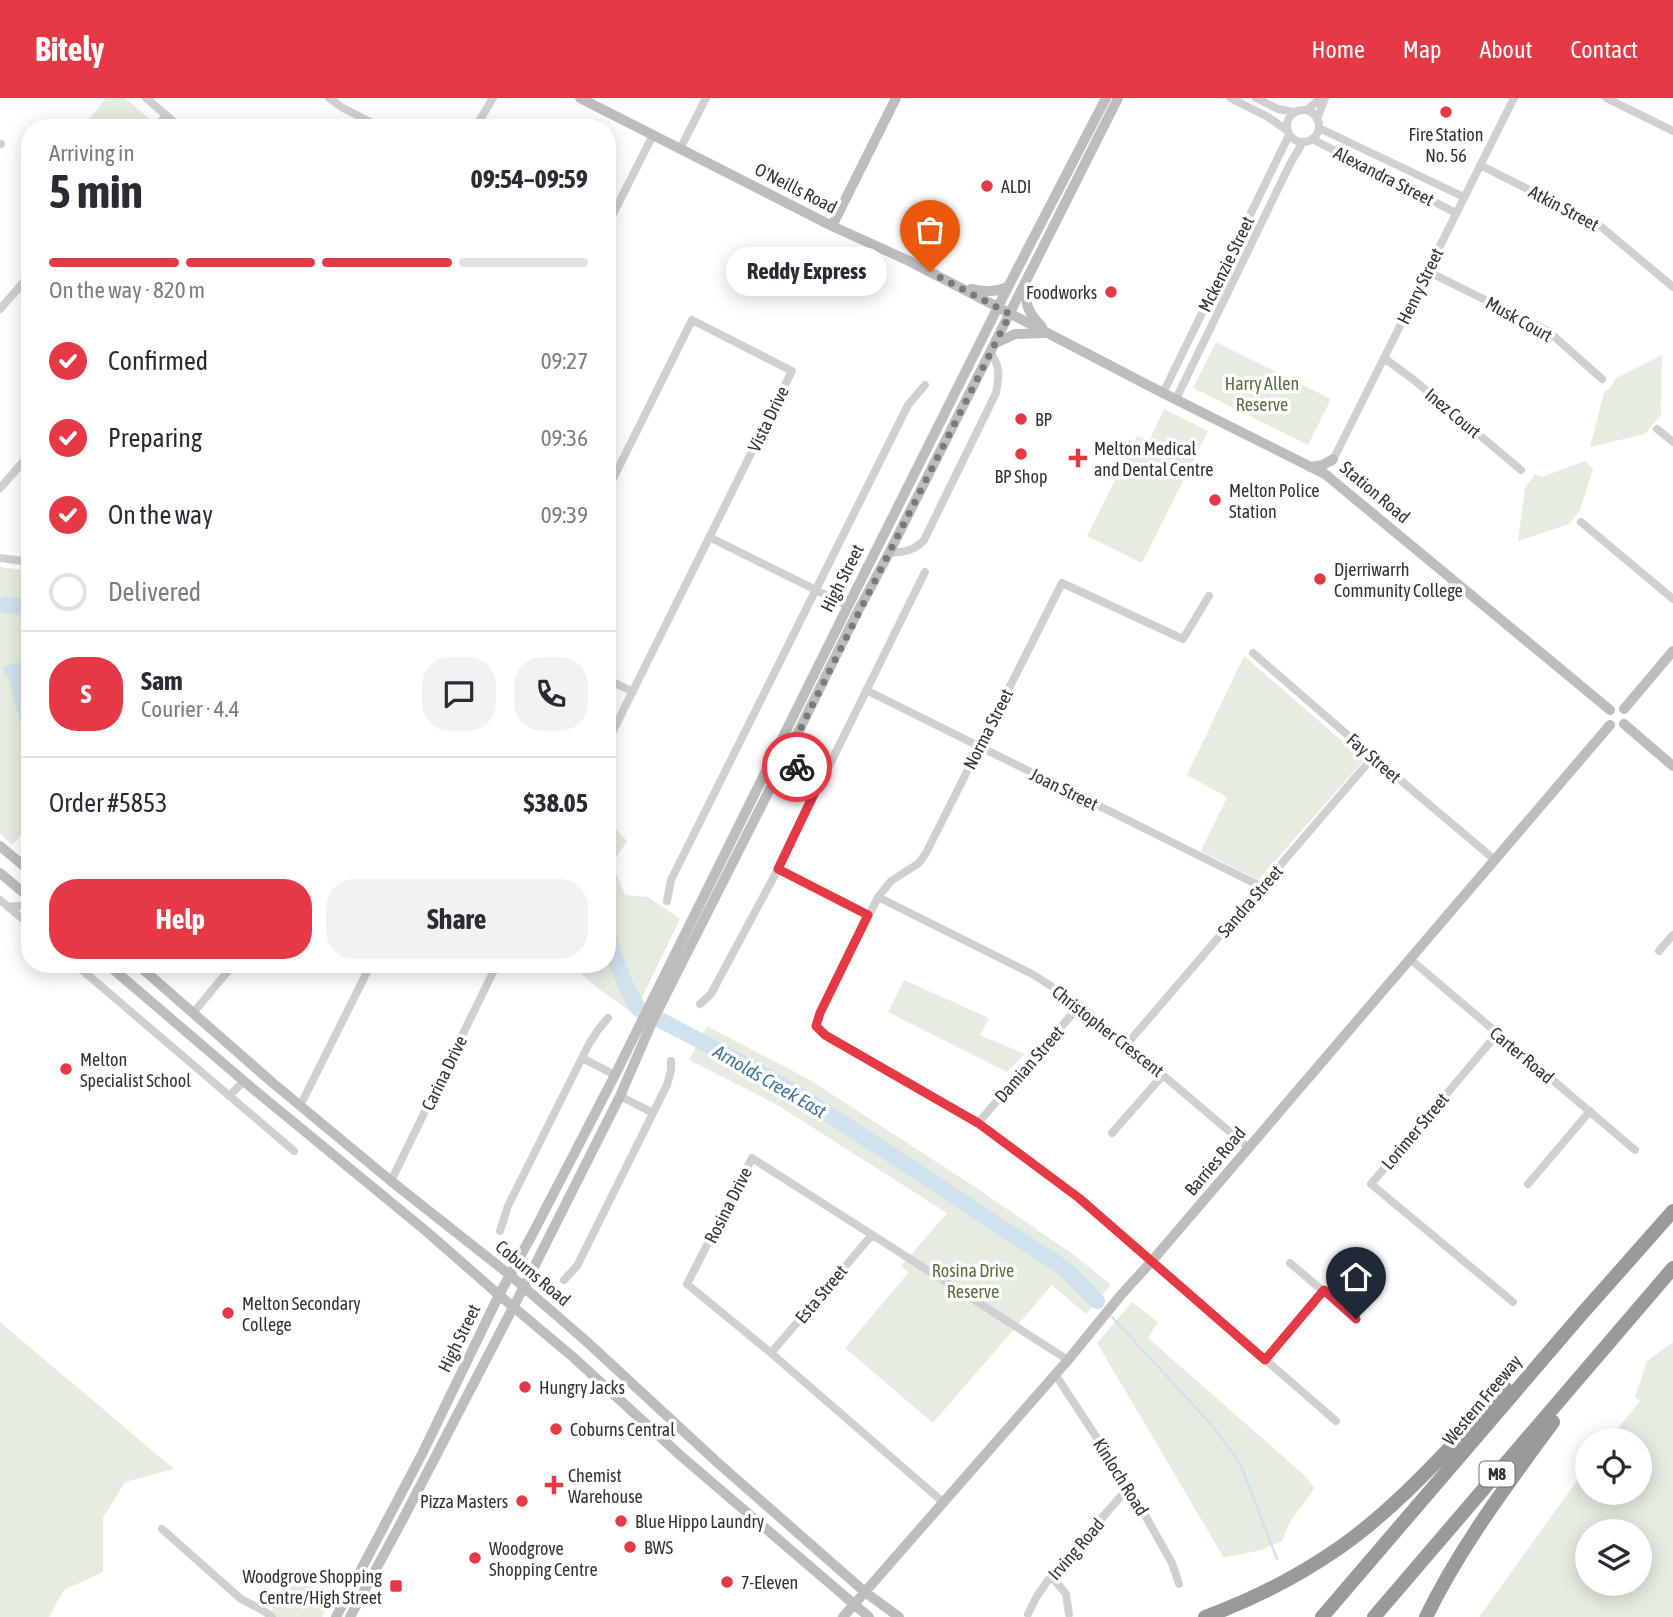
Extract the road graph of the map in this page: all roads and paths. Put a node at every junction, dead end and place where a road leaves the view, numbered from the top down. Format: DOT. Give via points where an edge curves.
graph roads {
  1 [pos="146,98"];
  2 [pos="329,98"];
  3 [pos="493,98"];
  4 [pos="580,98"];
  5 [pos="706,98"];
  6 [pos="896,98"];
  7 [pos="1106,98"];
  8 [pos="1118,98"];
  9 [pos="1230,98"];
  10 [pos="1256,98"];
  11 [pos="1323,98"];
  12 [pos="1514,98"];
  13 [pos="1606,98"];
  14 [pos="1307,110"];
  15 [pos="1296,112"];
  16 [pos="166,115"];
  17 [pos="163,119"];
  18 [pos="171,119"];
  19 [pos="364,119"];
  20 [pos="480,119"];
  21 [pos="1317,119"];
  22 [pos="1319,128"];
  23 [pos="1673,131"];
  24 [pos="1289,133"];
  25 [pos="653,135"];
  26 [pos="1312,139"];
  27 [pos="1303,142"];
  28 [pos="680,149"];
  29 [pos="1480,165"];
  30 [pos="1464,197"];
  31 [pos="616,208"];
  32 [pos="1456,213"];
  33 [pos="832,226"];
  34 [pos="1427,271"];
  35 [pos="1028,276"];
  36 [pos="21,285"];
  37 [pos="955,285"];
  38 [pos="1008,287"];
  39 [pos="1673,287"];
  40 [pos="998,308"];
  41 [pos="0,309"];
  42 [pos="1010,314"];
  43 [pos="1047,333"];
  44 [pos="993,348"];
  45 [pos="1384,358"];
  46 [pos="1602,379"];
  47 [pos="925,385"];
  48 [pos="1163,393"];
  49 [pos="1176,399"];
  50 [pos="1657,429"];
  51 [pos="1673,442"];
  52 [pos="1333,459"];
  53 [pos="21,464"];
  54 [pos="1310,467"];
  55 [pos="1521,470"];
  56 [pos="616,473"];
  57 [pos="1325,474"];
  58 [pos="0,488"];
  59 [pos="1581,522"];
  60 [pos="709,537"];
  61 [pos="890,554"];
  62 [pos="0,558"];
  63 [pos="21,561"];
  64 [pos="925,572"];
  65 [pos="814,589"];
  66 [pos="1209,596"];
  67 [pos="1673,599"];
  68 [pos="852,610"];
  69 [pos="1673,651"];
  70 [pos="1253,653"];
  71 [pos="616,684"];
  72 [pos="866,690"];
  73 [pos="633,692"];
  74 [pos="1624,709"];
  75 [pos="1610,710"];
  76 [pos="1625,724"];
  77 [pos="1610,725"];
  78 [pos="616,727"];
  79 [pos="979,747"];
  80 [pos="1373,757"];
  81 [pos="779,759"];
  82 [pos="1673,766"];
  83 [pos="821,779"];
  84 [pos="0,846"];
  85 [pos="1495,860"];
  86 [pos="21,864"];
  87 [pos="778,869"];
  88 [pos="0,873"];
  89 [pos="1262,887"];
  90 [pos="21,890"];
  91 [pos="878,897"];
  92 [pos="0,900"];
  93 [pos="667,901"];
  94 [pos="21,906"];
  95 [pos="8,907"];
  96 [pos="868,915"];
  97 [pos="21,918"];
  98 [pos="1673,935"];
  99 [pos="1659,951"];
  100 [pos="1410,959"];
  101 [pos="86,973"];
  102 [pos="117,973"];
  103 [pos="147,973"];
  104 [pos="226,973"];
  105 [pos="366,973"];
  106 [pos="493,973"];
  107 [pos="700,1004"];
  108 [pos="1080,1005"];
  109 [pos="193,1013"];
  110 [pos="608,1018"];
  111 [pos="648,1019"];
  112 [pos="180,1027"];
  113 [pos="1497,1034"];
  114 [pos="1127,1044"];
  115 [pos="582,1058"];
  116 [pos="671,1061"];
  117 [pos="1163,1075"];
  118 [pos="615,1076"];
  119 [pos="244,1081"];
  120 [pos="627,1081"];
  121 [pos="608,1090"];
  122 [pos="229,1096"];
  123 [pos="620,1096"];
  124 [pos="300,1105"];
  125 [pos="1590,1111"];
  126 [pos="653,1112"];
  127 [pos="978,1123"];
  128 [pos="1112,1133"];
  129 [pos="1249,1147"];
  130 [pos="1635,1150"];
  131 [pos="294,1151"];
  132 [pos="391,1181"];
  133 [pos="1528,1184"];
  134 [pos="1673,1211"];
  135 [pos="500,1231"];
  136 [pos="872,1235"];
  137 [pos="1151,1262"];
  138 [pos="1290,1263"];
  139 [pos="1673,1268"];
  140 [pos="510,1275"];
  141 [pos="565,1280"];
  142 [pos="523,1288"];
  143 [pos="1324,1290"];
  144 [pos="499,1296"];
  145 [pos="1513,1302"];
  146 [pos="513,1307"];
  147 [pos="1356,1319"];
  148 [pos="1620,1331"];
  149 [pos="1552,1348"];
  150 [pos="771,1353"];
  151 [pos="1068,1360"];
  152 [pos="1265,1360"];
  153 [pos="1055,1374"];
  154 [pos="1336,1421"];
  155 [pos="738,1480"];
  156 [pos="1129,1487"];
  157 [pos="723,1492"];
  158 [pos="944,1503"];
  159 [pos="162,1529"];
  160 [pos="1051,1576"];
  161 [pos="1179,1584"];
  162 [pos="865,1592"];
  163 [pos="853,1604"];
  164 [pos="1028,1614"];
  165 [pos="1069,1614"];
  166 [pos="272,1617"];
  167 [pos="336,1617"];
  168 [pos="350,1617"];
  169 [pos="843,1617"];
  170 [pos="869,1617"];
  171 [pos="899,1617"];
  172 [pos="1205,1617"];
  173 [pos="1322,1617"];
  174 [pos="1374,1617"];
  175 [pos="1426,1617"];
  1 -- 16 [label="street"];
  2 -- 19 [label="street"];
  3 -- 20 [label="street"];
  4 -- 25 [label="street, O'Neills Road"];
  5 -- 28 [label="street"];
  6 -- 33 [label="street"];
  7 -- 38 [label="street, High Street"];
  8 -- 35 [label="street, High Street"];
  9 -- 24 [label="street" via="1269,117"];
  10 -- 15 [label="street"];
  11 -- 14 [label="street"];
  11 -- 21 [label="street"];
  12 -- 29 [label="street, Henry Street"];
  13 -- 23 [label="street"];
  14 -- 15 [label="street"];
  14 -- 21 [label="street"];
  15 -- 24 [label="street" via="1288,120"];
  16 -- 17 [label="street"];
  16 -- 18 [label="street"];
  21 -- 22 [label="street"];
  22 -- 26 [label="street"];
  22 -- 30 [label="street, Alexandra Street"];
  24 -- 27 [label="street"];
  24 -- 48 [label="street, Mckenzie Street"];
  25 -- 28 [label="street, O'Neills Road"];
  25 -- 31 [label="street"];
  26 -- 27 [label="street"];
  26 -- 32 [label="street, Alexandra Street"];
  27 -- 49 [label="street, Mckenzie Street"];
  28 -- 33 [label="street, O'Neills Road"];
  29 -- 30 [label="street, Henry Street"];
  29 -- 39 [label="street, Atkin Street" via="1599,225"];
  30 -- 32 [label="street, Henry Street"];
  32 -- 34 [label="street, Henry Street"];
  33 -- 37 [label="street, O'Neills Road"];
  34 -- 45 [label="street, Henry Street"];
  34 -- 46 [label="street, Musk Court" via="1548,331"];
  35 -- 42 [label="street, High Street"];
  35 -- 43 [label="street" via="1027,306"];
  36 -- 41 [label="street"];
  37 -- 38 [label="street" via="983,292"];
  37 -- 40 [label="street, O'Neills Road"];
  38 -- 40 [label="street, High Street"];
  40 -- 42 [label="street, O'Neills Road"];
  40 -- 68 [label="street, High Street"];
  42 -- 43 [label="street, Station Road"];
  42 -- 44 [label="street, High Street"];
  43 -- 44 [label="street" via="1020,333"];
  43 -- 48 [label="street, Station Road"];
  44 -- 61 [label="street, High Street"];
  44 -- 61 [label="street, High Street" via="999,375 996,393 924,540 906,552"];
  45 -- 52 [label="street, Henry Street"];
  45 -- 55 [label="street, Inez Court"];
  47 -- 65 [label="street, High Street" via="908,405"];
  48 -- 49 [label="street, Station Road"];
  49 -- 54 [label="street, Station Road"];
  50 -- 51 [label="street"];
  52 -- 54 [label="street"];
  52 -- 57 [label="street, Henry Street"];
  53 -- 58 [label="street"];
  54 -- 57 [label="street, Station Road"];
  56 -- 60 [label="street, Vista Drive" via="692,320 792,371"];
  57 -- 75 [label="street, Station Road"];
  59 -- 67 [label="street"];
  60 -- 65 [label="street"];
  60 -- 73 [label="street, Vista Drive"];
  61 -- 68 [label="street, High Street"];
  62 -- 63 [label="street"];
  64 -- 72 [label="street"];
  65 -- 68 [label="street"];
  65 -- 93 [label="street, High Street" via="671,880"];
  66 -- 79 [label="street, Norma Street" via="1183,639 1062,583"];
  68 -- 81 [label="street, High Street"];
  69 -- 74 [label="street"];
  70 -- 80 [label="street, Fay Street"];
  71 -- 73 [label="street"];
  72 -- 79 [label="street, Joan Street"];
  72 -- 83 [label="street"];
  73 -- 78 [label="street, Vista Drive"];
  74 -- 75 [label="street"];
  74 -- 76 [label="street"];
  75 -- 77 [label="street"];
  76 -- 77 [label="street"];
  76 -- 82 [label="street"];
  77 -- 85 [label="street, Barries Road"];
  79 -- 89 [label="street, Joan Street"];
  79 -- 91 [label="street, Norma Street" via="926,853"];
  80 -- 85 [label="street, Fay Street"];
  80 -- 89 [label="street, Sandra Street"];
  81 -- 83 [label="street"];
  81 -- 111 [label="street, High Street"];
  83 -- 87 [label="street"];
  84 -- 86 [label="street"];
  85 -- 100 [label="street, Barries Road"];
  87 -- 96 [label="street"];
  87 -- 107 [label="street" via="711,994"];
  88 -- 90 [label="street"];
  89 -- 114 [label="street, Sandra Street"];
  91 -- 96 [label="street, Norma Street"];
  91 -- 108 [label="street, Christopher Crescent" via="1034,975"];
  92 -- 95 [label="street"];
  94 -- 95 [label="street"];
  95 -- 97 [label="street"];
  96 -- 127 [label="street, Norma Street" via="816,1026"];
  98 -- 99 [label="street"];
  100 -- 113 [label="street, Carter Road"];
  100 -- 129 [label="street, Barries Road"];
  101 -- 122 [label="street"];
  102 -- 112 [label="street"];
  103 -- 109 [label="street, Coburns Road"];
  104 -- 109 [label="street"];
  105 -- 124 [label="street"];
  106 -- 132 [label="street, Carina Drive"];
  108 -- 114 [label="street, Christopher Crescent"];
  108 -- 127 [label="street, Damian Street"];
  109 -- 112 [label="street"];
  109 -- 124 [label="street, Coburns Road"];
  110 -- 115 [label="street"];
  111 -- 118 [label="street, High Street"];
  111 -- 120 [label="street, High Street"];
  112 -- 119 [label="street"];
  113 -- 125 [label="street, Carter Road"];
  113 -- 145 [label="street, Lorimer Street" via="1371,1184"];
  114 -- 117 [label="street, Christopher Crescent"];
  115 -- 118 [label="street"];
  115 -- 135 [label="street"];
  116 -- 126 [label="street" via="670,1077"];
  117 -- 128 [label="street"];
  117 -- 129 [label="street, Christopher Crescent"];
  118 -- 120 [label="street"];
  118 -- 121 [label="street, High Street"];
  119 -- 122 [label="street"];
  119 -- 144 [label="street"];
  120 -- 123 [label="street, High Street"];
  121 -- 123 [label="street"];
  121 -- 140 [label="street, High Street"];
  122 -- 131 [label="street"];
  123 -- 126 [label="street"];
  123 -- 142 [label="street, High Street"];
  124 -- 132 [label="street, Coburns Road"];
  125 -- 130 [label="street, Carter Road"];
  125 -- 133 [label="street"];
  126 -- 141 [label="street" via="578,1266"];
  127 -- 137 [label="street" via="1079,1198"];
  129 -- 137 [label="street, Barries Road"];
  132 -- 140 [label="street, Coburns Road"];
  134 -- 149 [label="highway, Western Freeway / M8"];
  136 -- 150 [label="street, Esta Street"];
  136 -- 150 [label="street, Rosina Drive" via="752,1158 687,1284"];
  136 -- 151 [label="street, Rosina Drive"];
  137 -- 151 [label="street, Barries Road"];
  137 -- 152 [label="street"];
  138 -- 143 [label="street"];
  139 -- 148 [label="highway, M8"];
  140 -- 142 [label="street, Coburns Road"];
  140 -- 144 [label="street, High Street"];
  142 -- 146 [label="street, High Street"];
  142 -- 155 [label="street, Coburns Road"];
  143 -- 147 [label="street"];
  143 -- 152 [label="street"];
  144 -- 146 [label="street"];
  144 -- 167 [label="street, High Street"];
  146 -- 157 [label="street"];
  146 -- 168 [label="street, High Street"];
  148 -- 174 [label="highway, M8"];
  148 -- 175 [label="highway" via="1480,1522"];
  149 -- 172 [label="highway" via="1510,1384 1425,1473 1340,1547 1273,1587"];
  149 -- 173 [label="highway, Western Freeway / M8"];
  150 -- 158 [label="street, Rosina Drive"];
  151 -- 153 [label="street, Barries Road"];
  152 -- 154 [label="street"];
  153 -- 156 [label="street, Kinloch Road"];
  153 -- 158 [label="street, Barries Road"];
  155 -- 157 [label="street"];
  155 -- 162 [label="street, Coburns Road"];
  156 -- 160 [label="street, Irving Road"];
  156 -- 161 [label="street, Kinloch Road"];
  157 -- 163 [label="street"];
  158 -- 162 [label="street, Barries Road"];
  159 -- 166 [label="street" via="241,1599"];
  160 -- 164 [label="street, Irving Road"];
  160 -- 165 [label="street" via="1066,1594"];
  162 -- 163 [label="street, Barries Road"];
  162 -- 171 [label="street, Coburns Road"];
  163 -- 169 [label="street, Barries Road"];
  163 -- 170 [label="street"];
}
